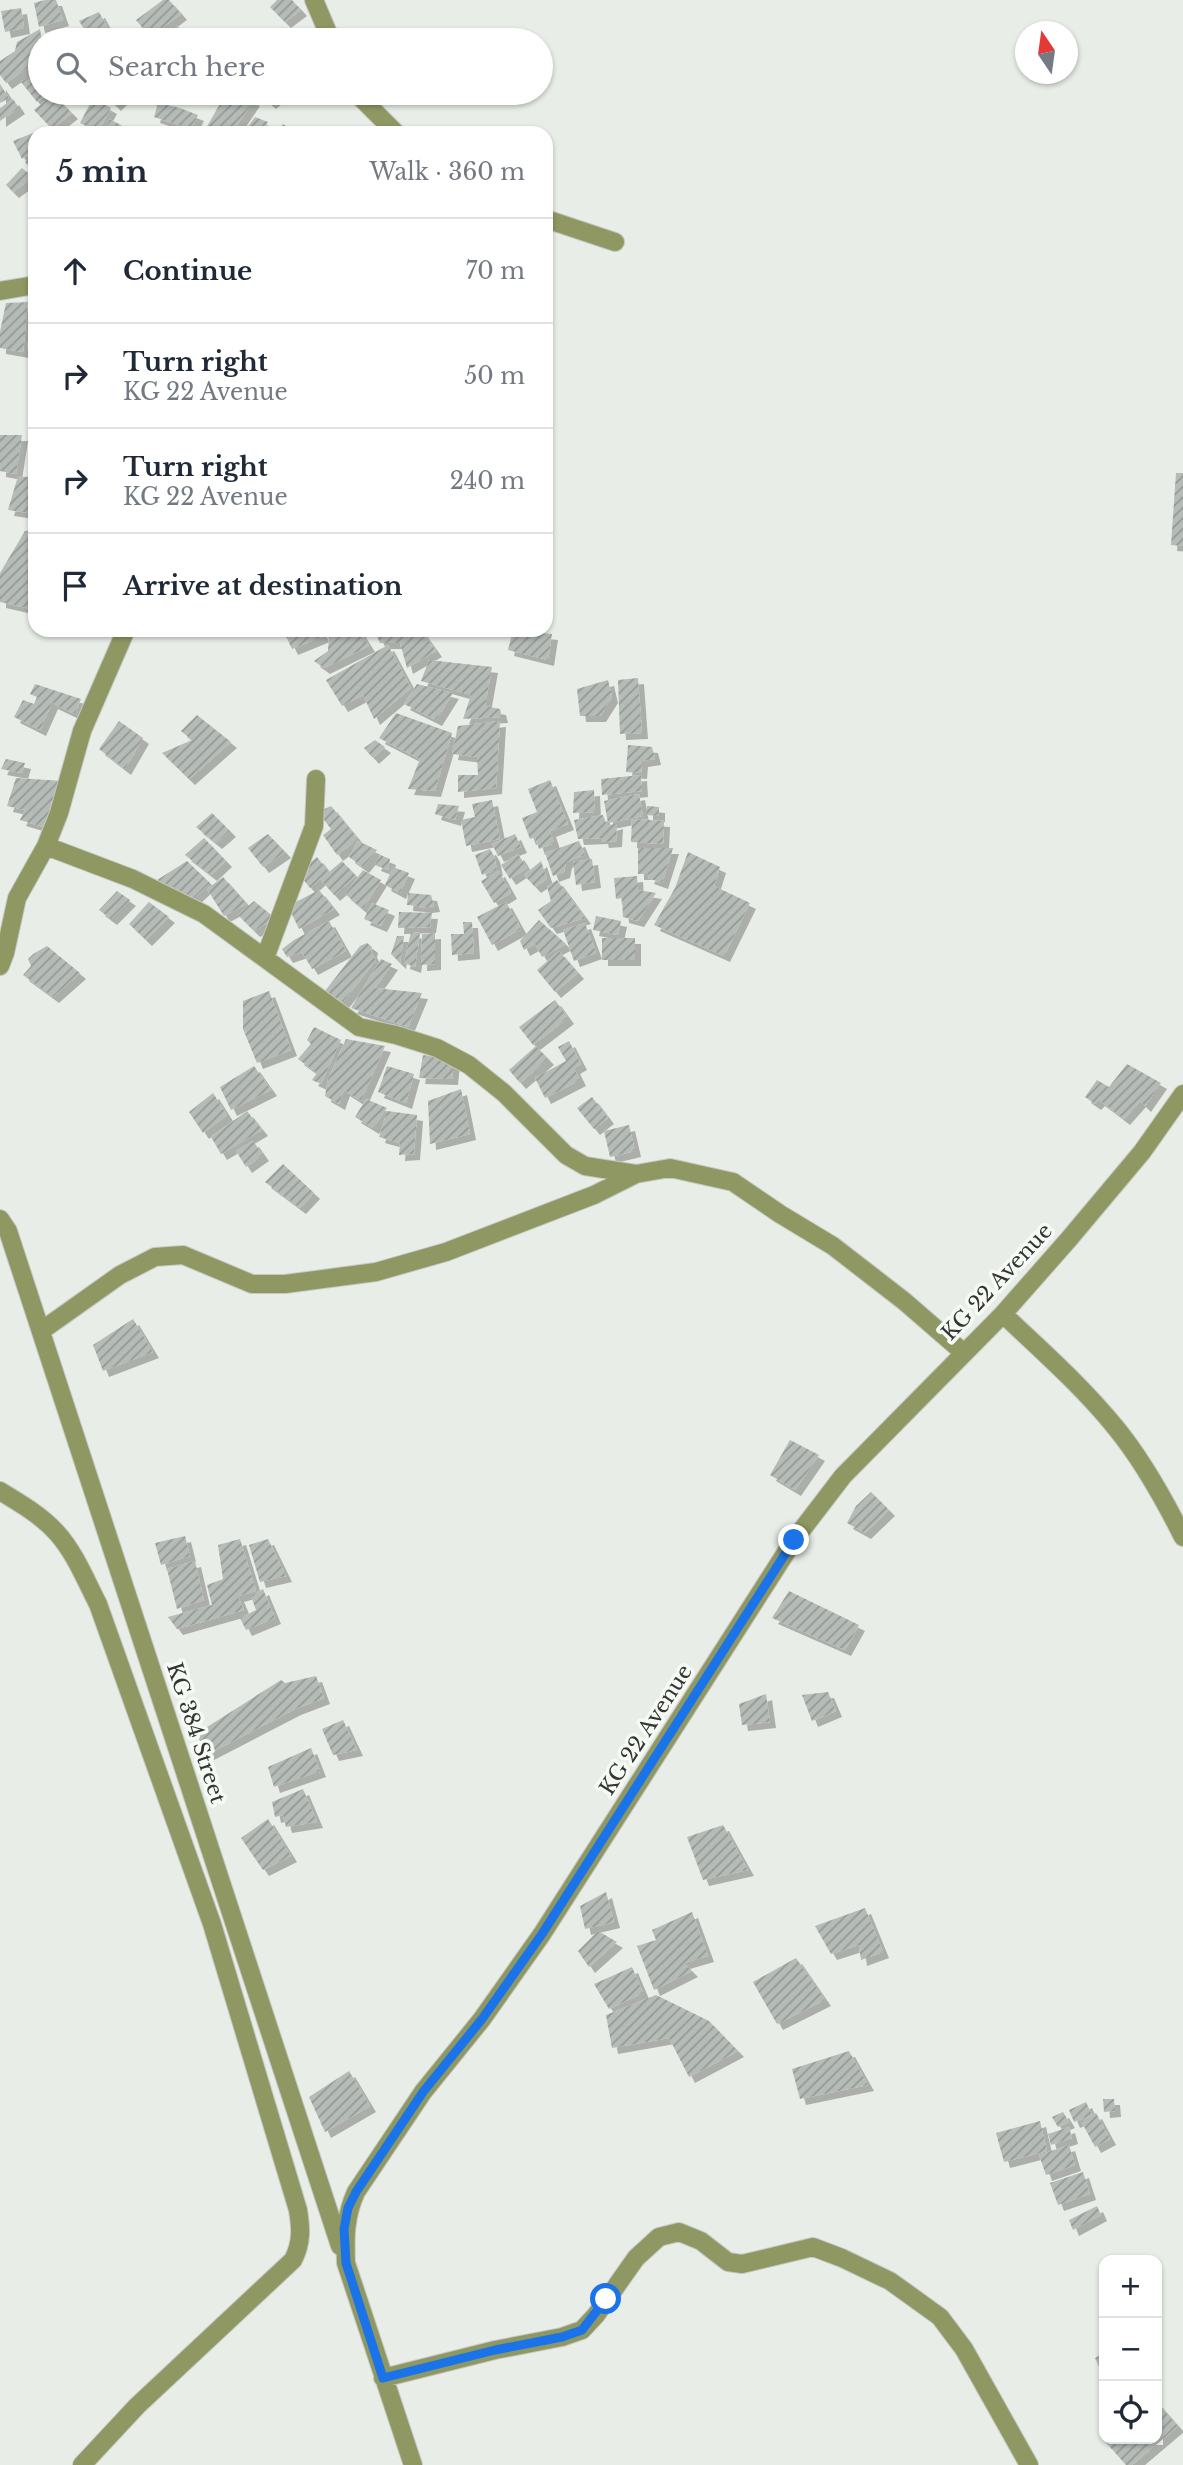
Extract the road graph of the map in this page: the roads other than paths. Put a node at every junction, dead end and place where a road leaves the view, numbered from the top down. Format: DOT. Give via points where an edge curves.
graph roads {
  1 [pos="314,0"];
  2 [pos="326,28"];
  3 [pos="368,105"];
  4 [pos="389,126"];
  5 [pos="553,221"];
  6 [pos="615,243"];
  7 [pos="28,286"];
  8 [pos="0,291"];
  9 [pos="123,637"];
  10 [pos="316,779"];
  11 [pos="46,846"];
  12 [pos="265,958"];
  13 [pos="0,966"];
  14 [pos="1183,1094"];
  15 [pos="636,1174"];
  16 [pos="0,1219"];
  17 [pos="1003,1314"];
  18 [pos="41,1331"];
  19 [pos="964,1353"];
  20 [pos="0,1492"];
  21 [pos="1183,1537"];
  22 [pos="346,2263"];
  23 [pos="383,2378"];
  24 [pos="82,2465"];
  25 [pos="413,2465"];
  26 [pos="1029,2465"];
  1 -- 2 [label="street"];
  3 -- 4 [label="street"];
  5 -- 6 [label="street"];
  7 -- 8 [label="street"];
  9 -- 11 [label="street" via="82,731"];
  10 -- 12 [label="street" via="314,826"];
  11 -- 12 [label="street" via="133,879 204,914"];
  11 -- 13 [label="street" via="17,898"];
  12 -- 15 [label="street" via="359,1027 437,1048 469,1065 566,1155 585,1166"];
  14 -- 17 [label="street, KG 22 Avenue" via="1142,1152"];
  15 -- 18 [label="street" via="446,1252 376,1272 252,1284 183,1255 155,1257 120,1275"];
  15 -- 19 [label="street" via="670,1168 733,1182 833,1246"];
  16 -- 18 [label="street, KG 384 Street"];
  17 -- 19 [label="street, KG 22 Avenue"];
  17 -- 21 [label="street" via="1117,1429 1160,1492"];
  18 -- 22 [label="street, KG 384 Street"];
  19 -- 22 [label="street, KG 22 Avenue" via="843,1476 794,1540 542,1934 371,2167 348,2208"];
  20 -- 24 [label="street" via="57,1533 98,1604 212,1924 301,2228 293,2260 137,2406"];
  22 -- 23 [label="street, KG 22 Avenue"];
  23 -- 25 [label="street, KG 22 Avenue"];
  23 -- 26 [label="street" via="582,2330 636,2258 659,2237 679,2232 701,2241 728,2262 743,2264 813,2247 890,2281 940,2317 964,2349"];
}
